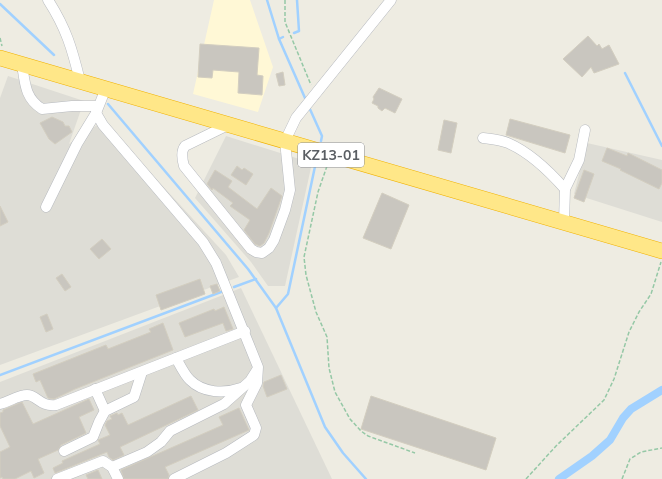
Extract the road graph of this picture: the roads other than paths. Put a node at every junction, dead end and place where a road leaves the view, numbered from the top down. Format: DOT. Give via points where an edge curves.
graph roads {
  1 [pos="48,0"];
  2 [pos="391,0"];
  3 [pos="0,58"];
  4 [pos="22,64"];
  5 [pos="80,81"];
  6 [pos="106,88"];
  7 [pos="97,110"];
  8 [pos="228,125"];
  9 [pos="585,130"];
  10 [pos="484,138"];
  11 [pos="285,141"];
  12 [pos="565,189"];
  13 [pos="46,207"];
  14 [pos="564,222"];
  15 [pos="662,251"];
  16 [pos="244,331"];
  17 [pos="176,358"];
  18 [pos="258,367"];
  19 [pos="142,372"];
  20 [pos="241,388"];
  21 [pos="95,389"];
  22 [pos="0,404"];
  23 [pos="105,410"];
  24 [pos="64,451"];
  25 [pos="112,467"];
  26 [pos="57,479"];
  27 [pos="118,479"];
  28 [pos="174,479"];
  1 -- 5 [label="street" via="61,21 71,46"];
  2 -- 11 [label="street" via="296,118"];
  3 -- 4 [label="highway, KZ13-01"];
  4 -- 5 [label="highway, KZ13-01"];
  4 -- 7 [label="street" via="25,88 33,103 42,109 72,106"];
  5 -- 6 [label="highway, KZ13-01"];
  6 -- 7 [label="street"];
  6 -- 8 [label="highway, KZ13-01"];
  7 -- 13 [label="street"];
  7 -- 16 [label="street" via="103,125 203,242 216,263"];
  8 -- 11 [label="highway, KZ13-01"];
  8 -- 11 [label="street" via="188,144 183,149 184,166 256,252 266,251 274,240 285,210 290,190"];
  9 -- 12 [label="street" via="578,160"];
  10 -- 12 [label="street" via="509,144 529,156"];
  11 -- 14 [label="highway, KZ13-01"];
  12 -- 14 [label="street"];
  14 -- 15 [label="highway, KZ13-01"];
  16 -- 17 [label="street"];
  16 -- 18 [label="street"];
  17 -- 19 [label="street"];
  17 -- 20 [label="street" via="190,381 207,391"];
  18 -- 20 [label="street" via="250,381"];
  18 -- 28 [label="street" via="257,383 246,405 256,428 254,435 226,453"];
  19 -- 21 [label="street"];
  19 -- 23 [label="street" via="134,397"];
  20 -- 25 [label="street" via="224,404 170,430 161,442 147,452"];
  21 -- 22 [label="street" via="56,405 46,405 25,395"];
  21 -- 23 [label="street"];
  23 -- 24 [label="street" via="93,437"];
  25 -- 26 [label="street" via="101,461"];
  25 -- 27 [label="street"];
}
